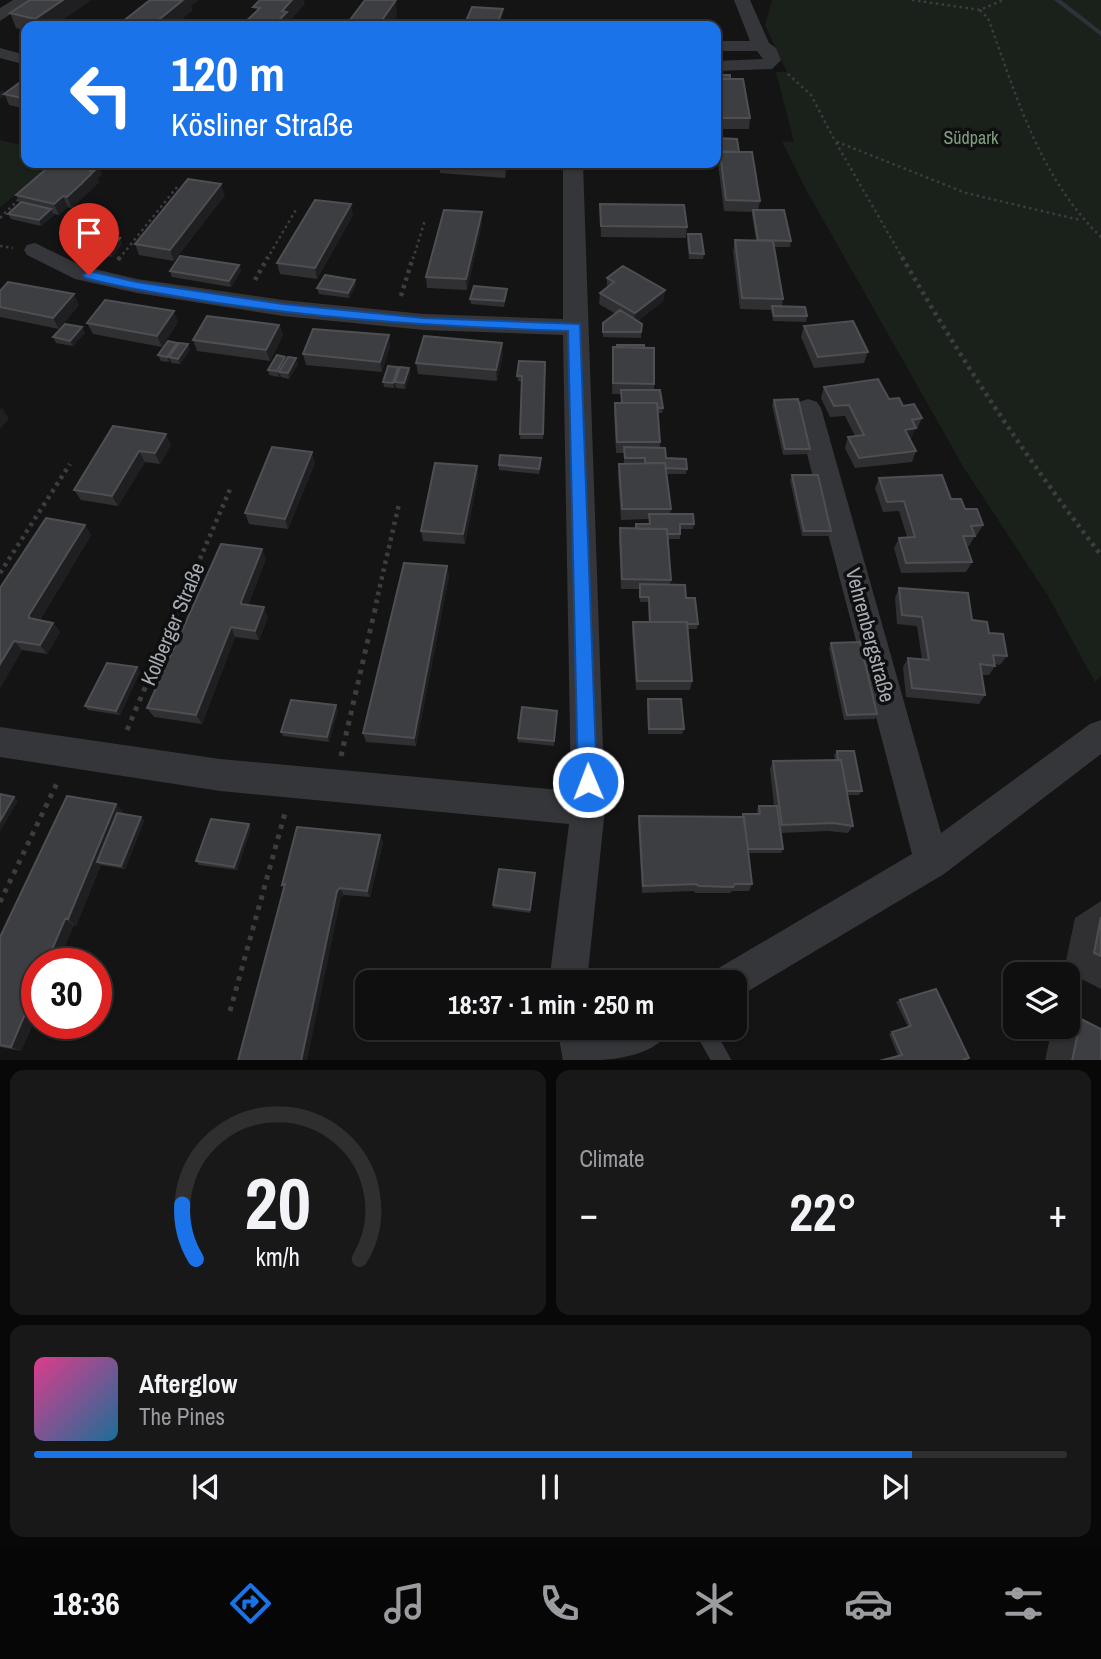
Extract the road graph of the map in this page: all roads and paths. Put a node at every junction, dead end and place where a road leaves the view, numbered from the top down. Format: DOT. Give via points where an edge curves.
graph roads {
  1 [pos="24,0"];
  2 [pos="742,0"];
  3 [pos="912,0"];
  4 [pos="1003,0"];
  5 [pos="980,10"];
  6 [pos="0,16"];
  7 [pos="721,47"];
  8 [pos="0,53"];
  9 [pos="766,53"];
  10 [pos="21,59"];
  11 [pos="721,66"];
  12 [pos="835,141"];
  13 [pos="573,168"];
  14 [pos="177,187"];
  15 [pos="25,194"];
  16 [pos="297,208"];
  17 [pos="0,218"];
  18 [pos="425,220"];
  19 [pos="1080,220"];
  20 [pos="1101,237"];
  21 [pos="35,250"];
  22 [pos="103,278"];
  23 [pos="242,302"];
  24 [pos="394,319"];
  25 [pos="575,327"];
  26 [pos="808,408"];
  27 [pos="70,464"];
  28 [pos="231,487"];
  29 [pos="399,504"];
  30 [pos="1101,555"];
  31 [pos="0,573"];
  32 [pos="1101,735"];
  33 [pos="0,742"];
  34 [pos="70,755"];
  35 [pos="114,761"];
  36 [pos="293,783"];
  37 [pos="334,788"];
  38 [pos="588,809"];
  39 [pos="932,862"];
  40 [pos="0,902"];
  41 [pos="569,970"];
  42 [pos="747,972"];
  43 [pos="230,1011"];
  44 [pos="579,1040"];
  45 [pos="630,1040"];
  46 [pos="710,1040"];
  47 [pos="583,1060"];
  48 [pos="595,1060"];
  49 [pos="722,1060"];
  1 -- 6 [label="street"];
  2 -- 9 [label="street"];
  3 -- 5 [label="path"];
  4 -- 5 [label="path"];
  5 -- 19 [label="path" via="988,18 1039,152"];
  7 -- 9 [label="street"];
  8 -- 10 [label="street"];
  9 -- 11 [label="street" via="766,65"];
  9 -- 12 [label="path" via="811,95"];
  12 -- 19 [label="path" via="966,193"];
  12 -- 30 [label="path" via="996,412"];
  13 -- 25 [label="street"];
  14 -- 22 [label="path"];
  15 -- 17 [label="path"];
  16 -- 23 [label="path"];
  18 -- 24 [label="path"];
  19 -- 20 [label="path"];
  21 -- 22 [label="street" via="75,272"];
  22 -- 23 [label="street"];
  23 -- 24 [label="street"];
  24 -- 25 [label="street"];
  25 -- 38 [label="street"];
  26 -- 39 [label="street, Vehrenbergstraße"];
  27 -- 31 [label="path"];
  28 -- 35 [label="path, Kolberger Straße"];
  29 -- 37 [label="path"];
  32 -- 39 [label="street"];
  33 -- 34 [label="street"];
  34 -- 35 [label="street"];
  34 -- 40 [label="path"];
  35 -- 36 [label="street"];
  36 -- 37 [label="street"];
  36 -- 43 [label="path"];
  37 -- 38 [label="street"];
  38 -- 41 [label="street"];
  39 -- 42 [label="street"];
  44 -- 47 [label="street"];
  45 -- 48 [label="street"];
  46 -- 49 [label="lane"];
}
